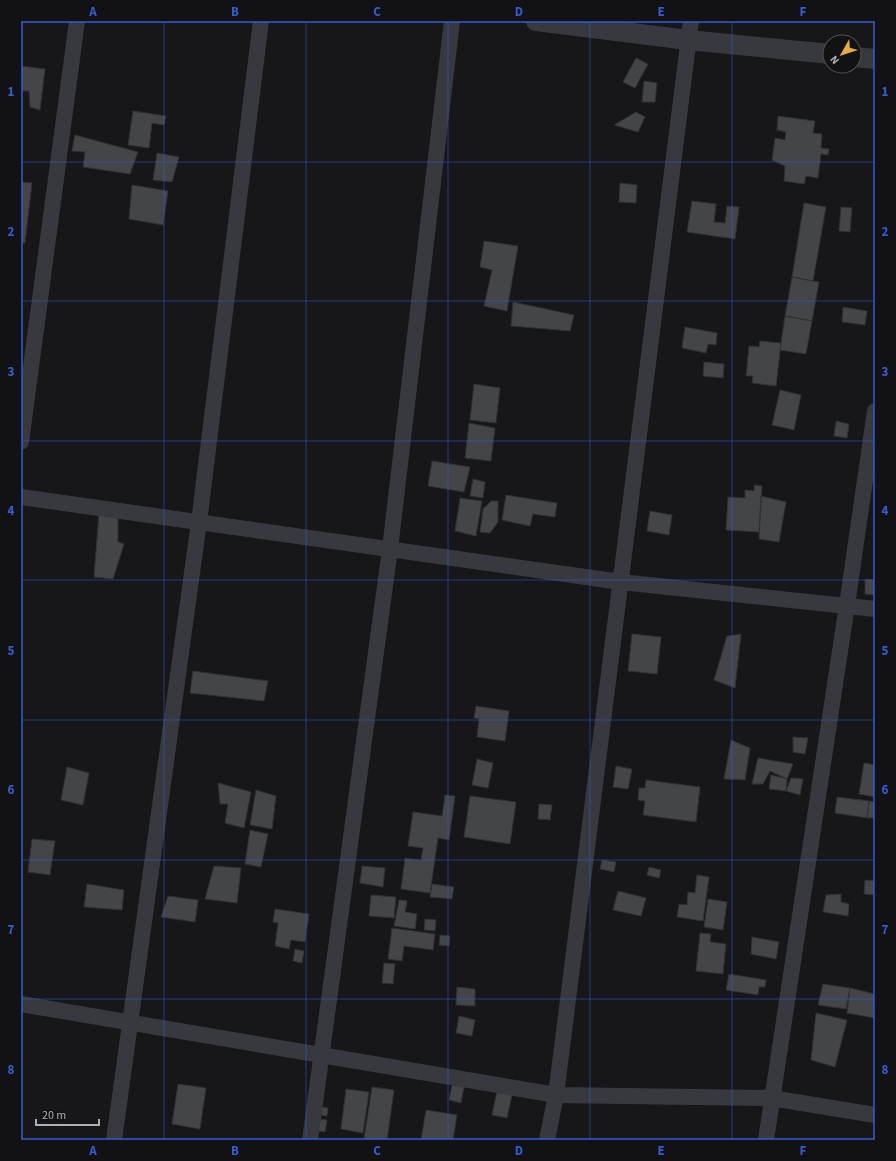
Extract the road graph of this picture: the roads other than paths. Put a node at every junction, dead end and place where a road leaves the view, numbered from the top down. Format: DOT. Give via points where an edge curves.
graph roads {
  1 [pos="76,21"];
  2 [pos="261,21"];
  3 [pos="452,21"];
  4 [pos="536,21"];
  5 [pos="689,31"];
  6 [pos="822,53"];
  7 [pos="862,58"];
  8 [pos="875,59"];
  9 [pos="875,411"];
  10 [pos="21,442"];
  11 [pos="21,497"];
  12 [pos="199,522"];
  13 [pos="390,549"];
  14 [pos="621,582"];
  15 [pos="848,605"];
  16 [pos="875,609"];
  17 [pos="21,1004"];
  18 [pos="130,1022"];
  19 [pos="322,1055"];
  20 [pos="556,1095"];
  21 [pos="771,1098"];
  22 [pos="875,1115"];
  23 [pos="114,1140"];
  24 [pos="310,1140"];
  25 [pos="547,1140"];
  26 [pos="766,1140"];
  1 -- 10 [label="street"];
  2 -- 12 [label="street"];
  3 -- 13 [label="street"];
  4 -- 5 [label="street"];
  5 -- 6 [label="street"];
  5 -- 14 [label="street"];
  7 -- 8 [label="street"];
  9 -- 15 [label="street"];
  11 -- 12 [label="street"];
  12 -- 13 [label="street"];
  12 -- 18 [label="street"];
  13 -- 14 [label="street"];
  13 -- 19 [label="street"];
  14 -- 15 [label="street"];
  14 -- 20 [label="street"];
  15 -- 16 [label="street"];
  15 -- 21 [label="street"];
  17 -- 18 [label="street"];
  18 -- 19 [label="street"];
  18 -- 23 [label="street"];
  19 -- 20 [label="street"];
  19 -- 24 [label="street"];
  20 -- 21 [label="street"];
  20 -- 25 [label="street"];
  21 -- 22 [label="street"];
  21 -- 26 [label="street"];
}
